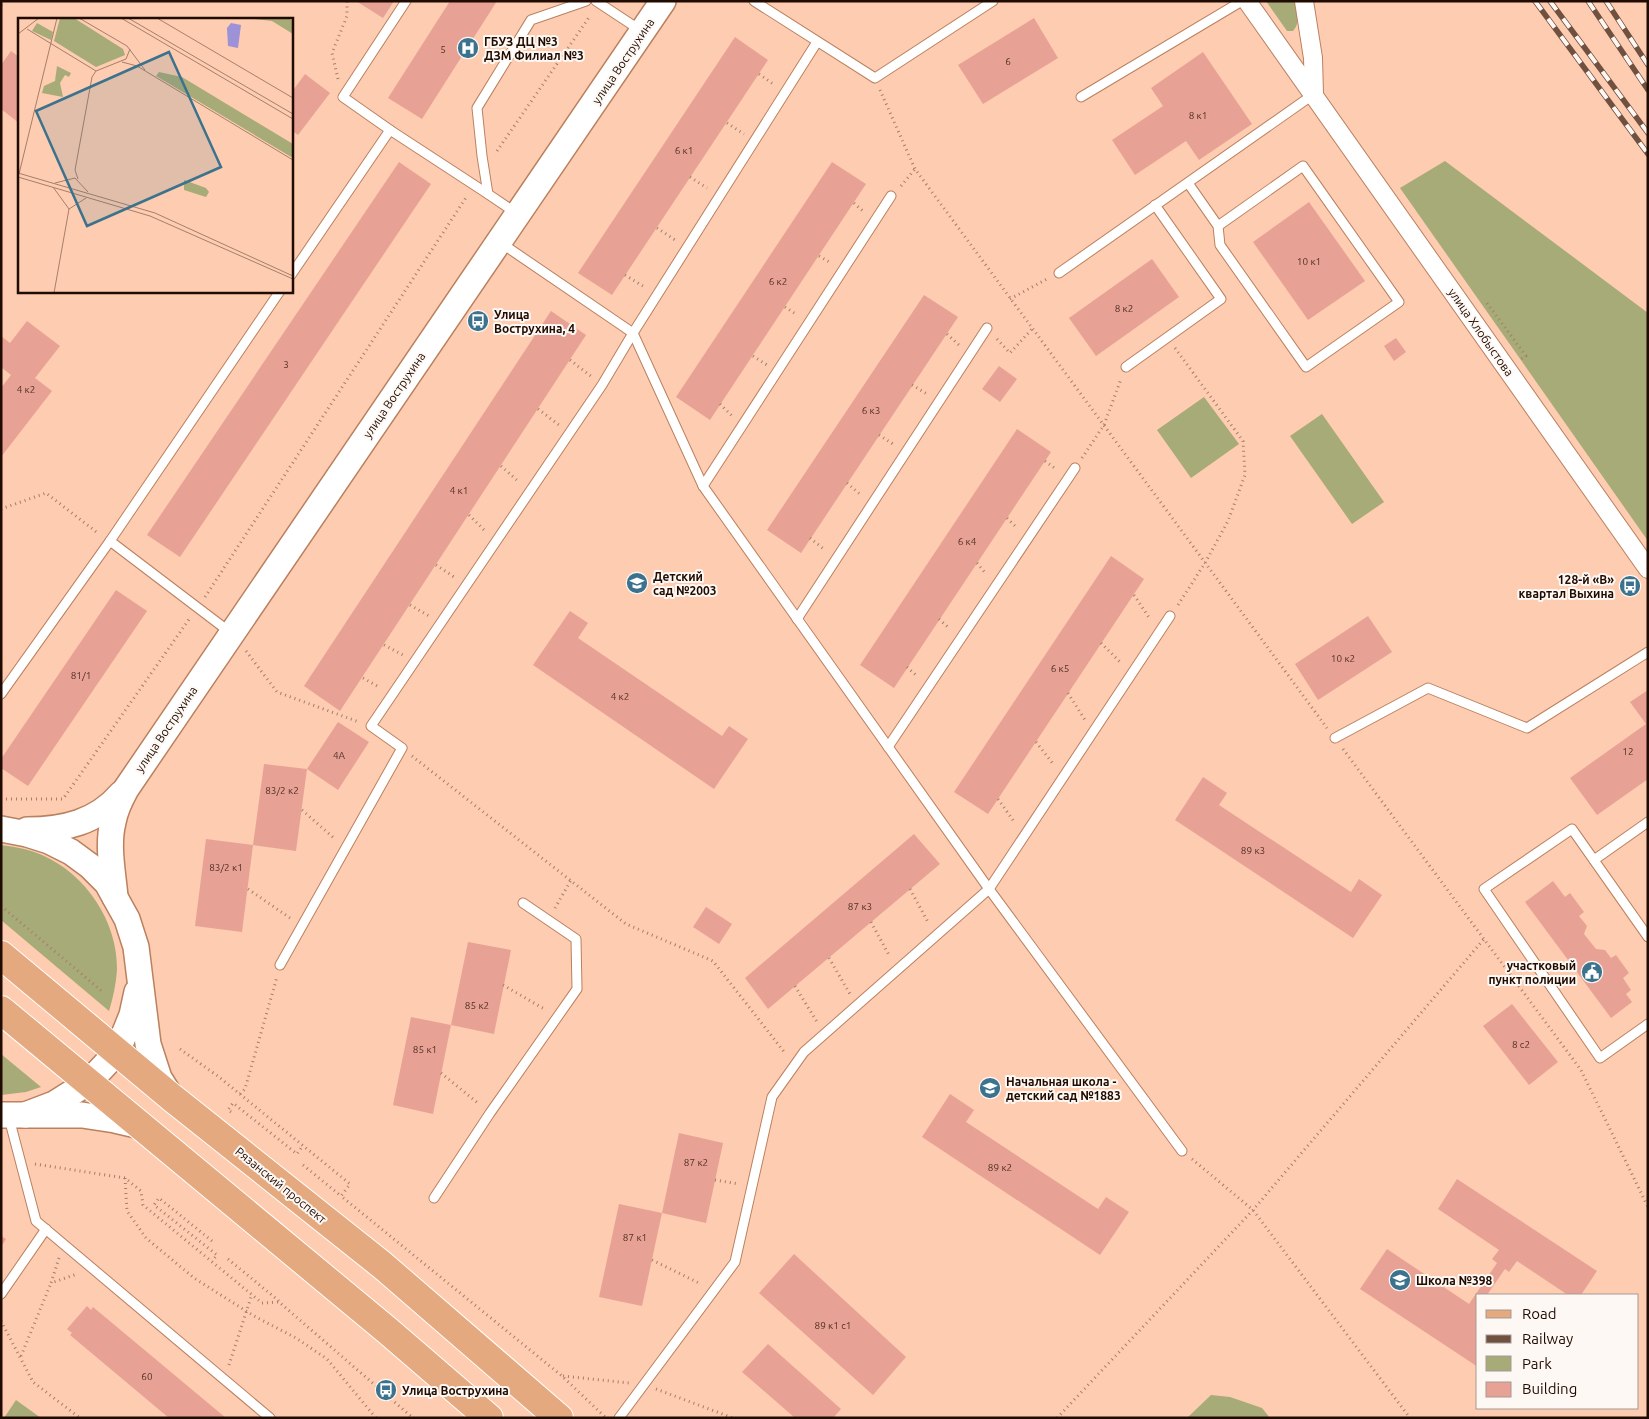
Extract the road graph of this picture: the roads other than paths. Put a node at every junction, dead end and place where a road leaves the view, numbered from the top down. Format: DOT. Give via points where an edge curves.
graph roads {
  1 [pos="406,1"];
  2 [pos="586,1"];
  3 [pos="663,1"];
  4 [pos="754,1"];
  5 [pos="993,1"];
  6 [pos="1242,1"];
  7 [pos="1247,1"];
  8 [pos="1304,1"];
  9 [pos="598,2"];
  10 [pos="642,32"];
  11 [pos="817,42"];
  12 [pos="1314,94"];
  13 [pos="1080,97"];
  14 [pos="390,130"];
  15 [pos="1188,183"];
  16 [pos="488,194"];
  17 [pos="892,196"];
  18 [pos="1155,206"];
  19 [pos="518,214"];
  20 [pos="1218,226"];
  21 [pos="498,241"];
  22 [pos="1059,273"];
  23 [pos="292,274"];
  24 [pos="279,292"];
  25 [pos="986,328"];
  26 [pos="633,333"];
  27 [pos="1126,366"];
  28 [pos="1075,468"];
  29 [pos="703,486"];
  30 [pos="110,541"];
  31 [pos="1648,569"];
  32 [pos="1170,616"];
  33 [pos="797,619"];
  34 [pos="241,639"];
  35 [pos="1648,652"];
  36 [pos="1,694"];
  37 [pos="1335,738"];
  38 [pos="888,747"];
  39 [pos="126,789"];
  40 [pos="1648,822"];
  41 [pos="2,829"];
  42 [pos="1594,860"];
  43 [pos="989,890"];
  44 [pos="115,897"];
  45 [pos="523,903"];
  46 [pos="1648,937"];
  47 [pos="1,955"];
  48 [pos="280,965"];
  49 [pos="138,971"];
  50 [pos="1,1010"];
  51 [pos="1648,1024"];
  52 [pos="117,1052"];
  53 [pos="89,1082"];
  54 [pos="171,1097"];
  55 [pos="11,1115"];
  56 [pos="141,1126"];
  57 [pos="1182,1151"];
  58 [pos="434,1198"];
  59 [pos="46,1229"];
  60 [pos="1,1294"];
  61 [pos="270,1418"];
  62 [pos="489,1418"];
  63 [pos="559,1418"];
  64 [pos="618,1418"];
  1 -- 14 [label="lane" via="343,97"];
  2 -- 16 [label="lane" via="531,20 477,108"];
  3 -- 10 [label="street, улица Вострухина"];
  4 -- 11 [label="lane"];
  5 -- 11 [label="lane" via="875,78"];
  6 -- 13 [label="lane"];
  7 -- 12 [label="street, улица Хлобыстова"];
  8 -- 12 [label="street" via="1313,58"];
  9 -- 10 [label="lane"];
  10 -- 19 [label="street, улица Вострухина"];
  11 -- 26 [label="lane"];
  12 -- 15 [label="lane"];
  12 -- 31 [label="street, улица Хлобыстова"];
  14 -- 16 [label="lane"];
  14 -- 23 [label="lane"];
  15 -- 18 [label="lane"];
  15 -- 20 [label="lane"];
  16 -- 19 [label="lane"];
  17 -- 29 [label="lane"];
  18 -- 22 [label="lane"];
  18 -- 27 [label="lane" via="1221,299"];
  19 -- 21 [label="street, улица Вострухина"];
  20 -- 20 [label="lane" via="1220,245 1306,367 1399,302 1303,166"];
  21 -- 26 [label="lane"];
  21 -- 34 [label="street, улица Вострухина"];
  24 -- 30 [label="lane"];
  25 -- 33 [label="lane"];
  26 -- 29 [label="lane"];
  26 -- 48 [label="lane" via="371,726 402,748"];
  28 -- 38 [label="lane"];
  29 -- 33 [label="lane"];
  30 -- 34 [label="lane"];
  30 -- 36 [label="lane"];
  32 -- 43 [label="lane"];
  33 -- 38 [label="lane"];
  34 -- 39 [label="street, улица Вострухина"];
  35 -- 37 [label="lane" via="1527,728 1428,688"];
  38 -- 43 [label="lane"];
  39 -- 41 [label="street, улица Вострухина" via="114,803 84,822 43,830"];
  39 -- 44 [label="street, улица Вострухина" via="118,805 110,837"];
  40 -- 42 [label="lane"];
  41 -- 44 [label="street" via="50,841 71,852 107,883"];
  42 -- 46 [label="lane"];
  42 -- 51 [label="lane" via="1572,830 1484,889 1600,1058"];
  43 -- 57 [label="lane"];
  43 -- 64 [label="lane" via="804,1052 772,1097 735,1262"];
  44 -- 49 [label="street" via="127,919 136,947"];
  45 -- 58 [label="lane" via="576,939 577,989"];
  47 -- 52 [label="main road, Рязанский проспект"];
  49 -- 52 [label="street" via="132,1015"];
  49 -- 54 [label="street" via="148,1044 159,1078"];
  50 -- 53 [label="main road"];
  52 -- 53 [label="street"];
  52 -- 54 [label="main road, Рязанский проспект"];
  53 -- 55 [label="street" via="54,1104"];
  53 -- 56 [label="main road"];
  54 -- 63 [label="main road, Рязанский проспект" via="382,1266"];
  55 -- 56 [label="street" via="82,1115"];
  55 -- 59 [label="lane" via="36,1221"];
  56 -- 62 [label="main road"];
  59 -- 60 [label="lane"];
  59 -- 61 [label="lane"];
}
